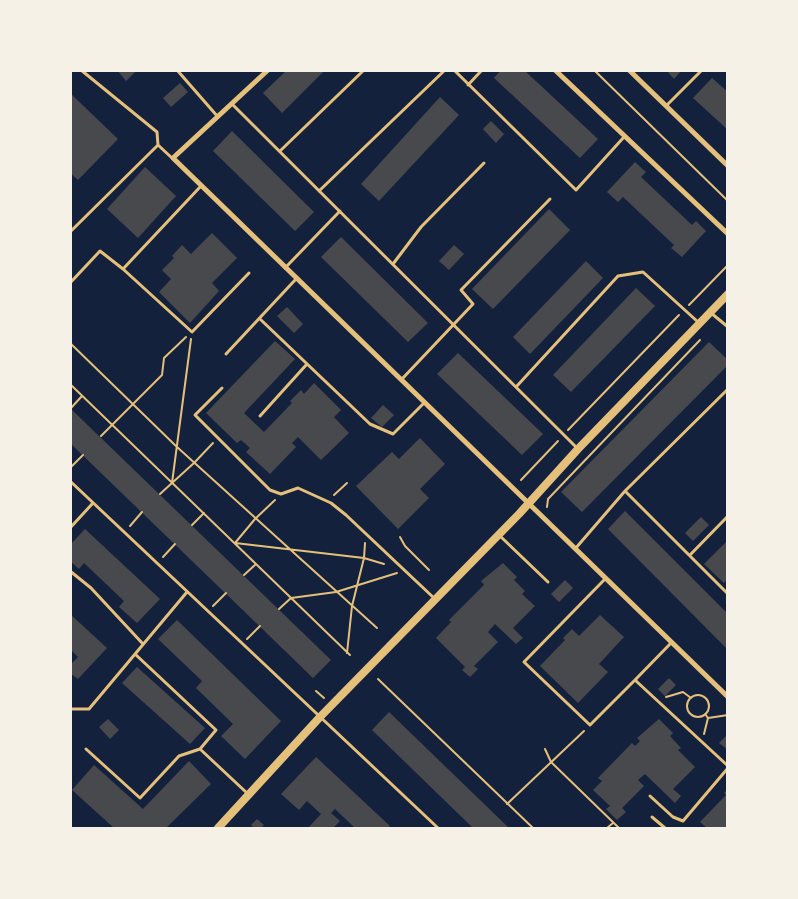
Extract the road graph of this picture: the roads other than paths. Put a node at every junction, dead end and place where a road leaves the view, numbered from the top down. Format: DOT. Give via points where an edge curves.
graph roads {
  1 [pos="81,70"];
  2 [pos="177,70"];
  3 [pos="268,70"];
  4 [pos="364,70"];
  5 [pos="445,70"];
  6 [pos="454,70"];
  7 [pos="483,70"];
  8 [pos="555,70"];
  9 [pos="629,70"];
  10 [pos="702,70"];
  11 [pos="468,85"];
  12 [pos="232,104"];
  13 [pos="666,106"];
  14 [pos="218,117"];
  15 [pos="624,137"];
  16 [pos="158,145"];
  17 [pos="280,151"];
  18 [pos="173,158"];
  19 [pos="484,163"];
  20 [pos="728,166"];
  21 [pos="201,186"];
  22 [pos="319,191"];
  23 [pos="550,199"];
  24 [pos="340,211"];
  25 [pos="70,232"];
  26 [pos="728,234"];
  27 [pos="393,264"];
  28 [pos="123,268"];
  29 [pos="285,268"];
  30 [pos="249,273"];
  31 [pos="296,279"];
  32 [pos="70,283"];
  33 [pos="728,294"];
  34 [pos="710,312"];
  35 [pos="260,319"];
  36 [pos="699,323"];
  37 [pos="454,325"];
  38 [pos="728,327"];
  39 [pos="226,354"];
  40 [pos="307,364"];
  41 [pos="401,380"];
  42 [pos="516,387"];
  43 [pos="222,388"];
  44 [pos="728,389"];
  45 [pos="424,403"];
  46 [pos="260,416"];
  47 [pos="578,449"];
  48 [pos="70,482"];
  49 [pos="625,491"];
  50 [pos="93,503"];
  51 [pos="529,503"];
  52 [pos="728,516"];
  53 [pos="70,528"];
  54 [pos="499,534"];
  55 [pos="575,549"];
  56 [pos="690,555"];
  57 [pos="70,571"];
  58 [pos="606,579"];
  59 [pos="548,582"];
  60 [pos="186,592"];
  61 [pos="728,594"];
  62 [pos="435,600"];
  63 [pos="671,643"];
  64 [pos="143,644"];
  65 [pos="135,654"];
  66 [pos="635,680"];
  67 [pos="728,698"];
  68 [pos="70,709"];
  69 [pos="321,717"];
  70 [pos="86,749"];
  71 [pos="200,749"];
  72 [pos="728,767"];
  73 [pos="249,795"];
  74 [pos="650,796"];
  75 [pos="652,817"];
  76 [pos="218,828"];
  77 [pos="438,828"];
  78 [pos="665,828"];
  1 -- 16 [label="lane" via="157,132"];
  2 -- 14 [label="lane"];
  3 -- 12 [label="street"];
  4 -- 17 [label="lane"];
  5 -- 22 [label="lane"];
  6 -- 11 [label="lane"];
  7 -- 11 [label="lane"];
  8 -- 15 [label="street"];
  9 -- 13 [label="street"];
  10 -- 13 [label="lane"];
  11 -- 15 [label="lane" via="576,190"];
  12 -- 14 [label="street"];
  12 -- 17 [label="lane"];
  13 -- 20 [label="street"];
  14 -- 18 [label="street"];
  15 -- 26 [label="street"];
  16 -- 18 [label="lane"];
  16 -- 25 [label="lane"];
  17 -- 22 [label="lane"];
  18 -- 21 [label="street"];
  19 -- 27 [label="lane" via="421,227"];
  21 -- 28 [label="lane"];
  21 -- 29 [label="street"];
  22 -- 24 [label="lane"];
  23 -- 37 [label="lane" via="461,290 473,304"];
  24 -- 27 [label="lane"];
  24 -- 29 [label="lane"];
  27 -- 37 [label="lane"];
  28 -- 30 [label="lane" via="192,332"];
  28 -- 32 [label="lane" via="100,251"];
  29 -- 31 [label="street"];
  31 -- 35 [label="lane"];
  31 -- 41 [label="street"];
  33 -- 34 [label="main road"];
  34 -- 36 [label="main road"];
  34 -- 38 [label="lane"];
  35 -- 39 [label="lane"];
  35 -- 40 [label="lane"];
  36 -- 42 [label="lane" via="643,272 618,276"];
  36 -- 47 [label="main road"];
  37 -- 41 [label="lane"];
  37 -- 42 [label="lane"];
  40 -- 45 [label="lane" via="370,424 393,434"];
  40 -- 46 [label="lane"];
  41 -- 45 [label="street"];
  42 -- 47 [label="lane"];
  43 -- 62 [label="lane" via="195,416 270,490 281,494 298,488 331,503"];
  44 -- 49 [label="lane"];
  45 -- 51 [label="street"];
  47 -- 51 [label="main road"];
  48 -- 50 [label="lane"];
  49 -- 55 [label="lane"];
  49 -- 56 [label="lane"];
  50 -- 53 [label="lane"];
  50 -- 60 [label="lane"];
  51 -- 54 [label="main road"];
  51 -- 55 [label="street"];
  52 -- 56 [label="lane"];
  54 -- 59 [label="lane"];
  54 -- 62 [label="main road"];
  55 -- 58 [label="street"];
  56 -- 61 [label="lane"];
  57 -- 64 [label="lane"];
  58 -- 63 [label="street"];
  58 -- 66 [label="lane" via="524,662 590,725"];
  60 -- 64 [label="lane"];
  60 -- 69 [label="lane"];
  62 -- 69 [label="main road"];
  63 -- 66 [label="lane"];
  63 -- 67 [label="street"];
  64 -- 65 [label="lane"];
  65 -- 68 [label="lane" via="90,709"];
  65 -- 71 [label="lane" via="216,729"];
  66 -- 72 [label="lane"];
  69 -- 73 [label="main road"];
  69 -- 77 [label="lane"];
  70 -- 71 [label="lane" via="140,798 179,756"];
  71 -- 73 [label="lane"];
  72 -- 74 [label="lane" via="683,822"];
  73 -- 76 [label="main road"];
  75 -- 78 [label="lane"];
}
